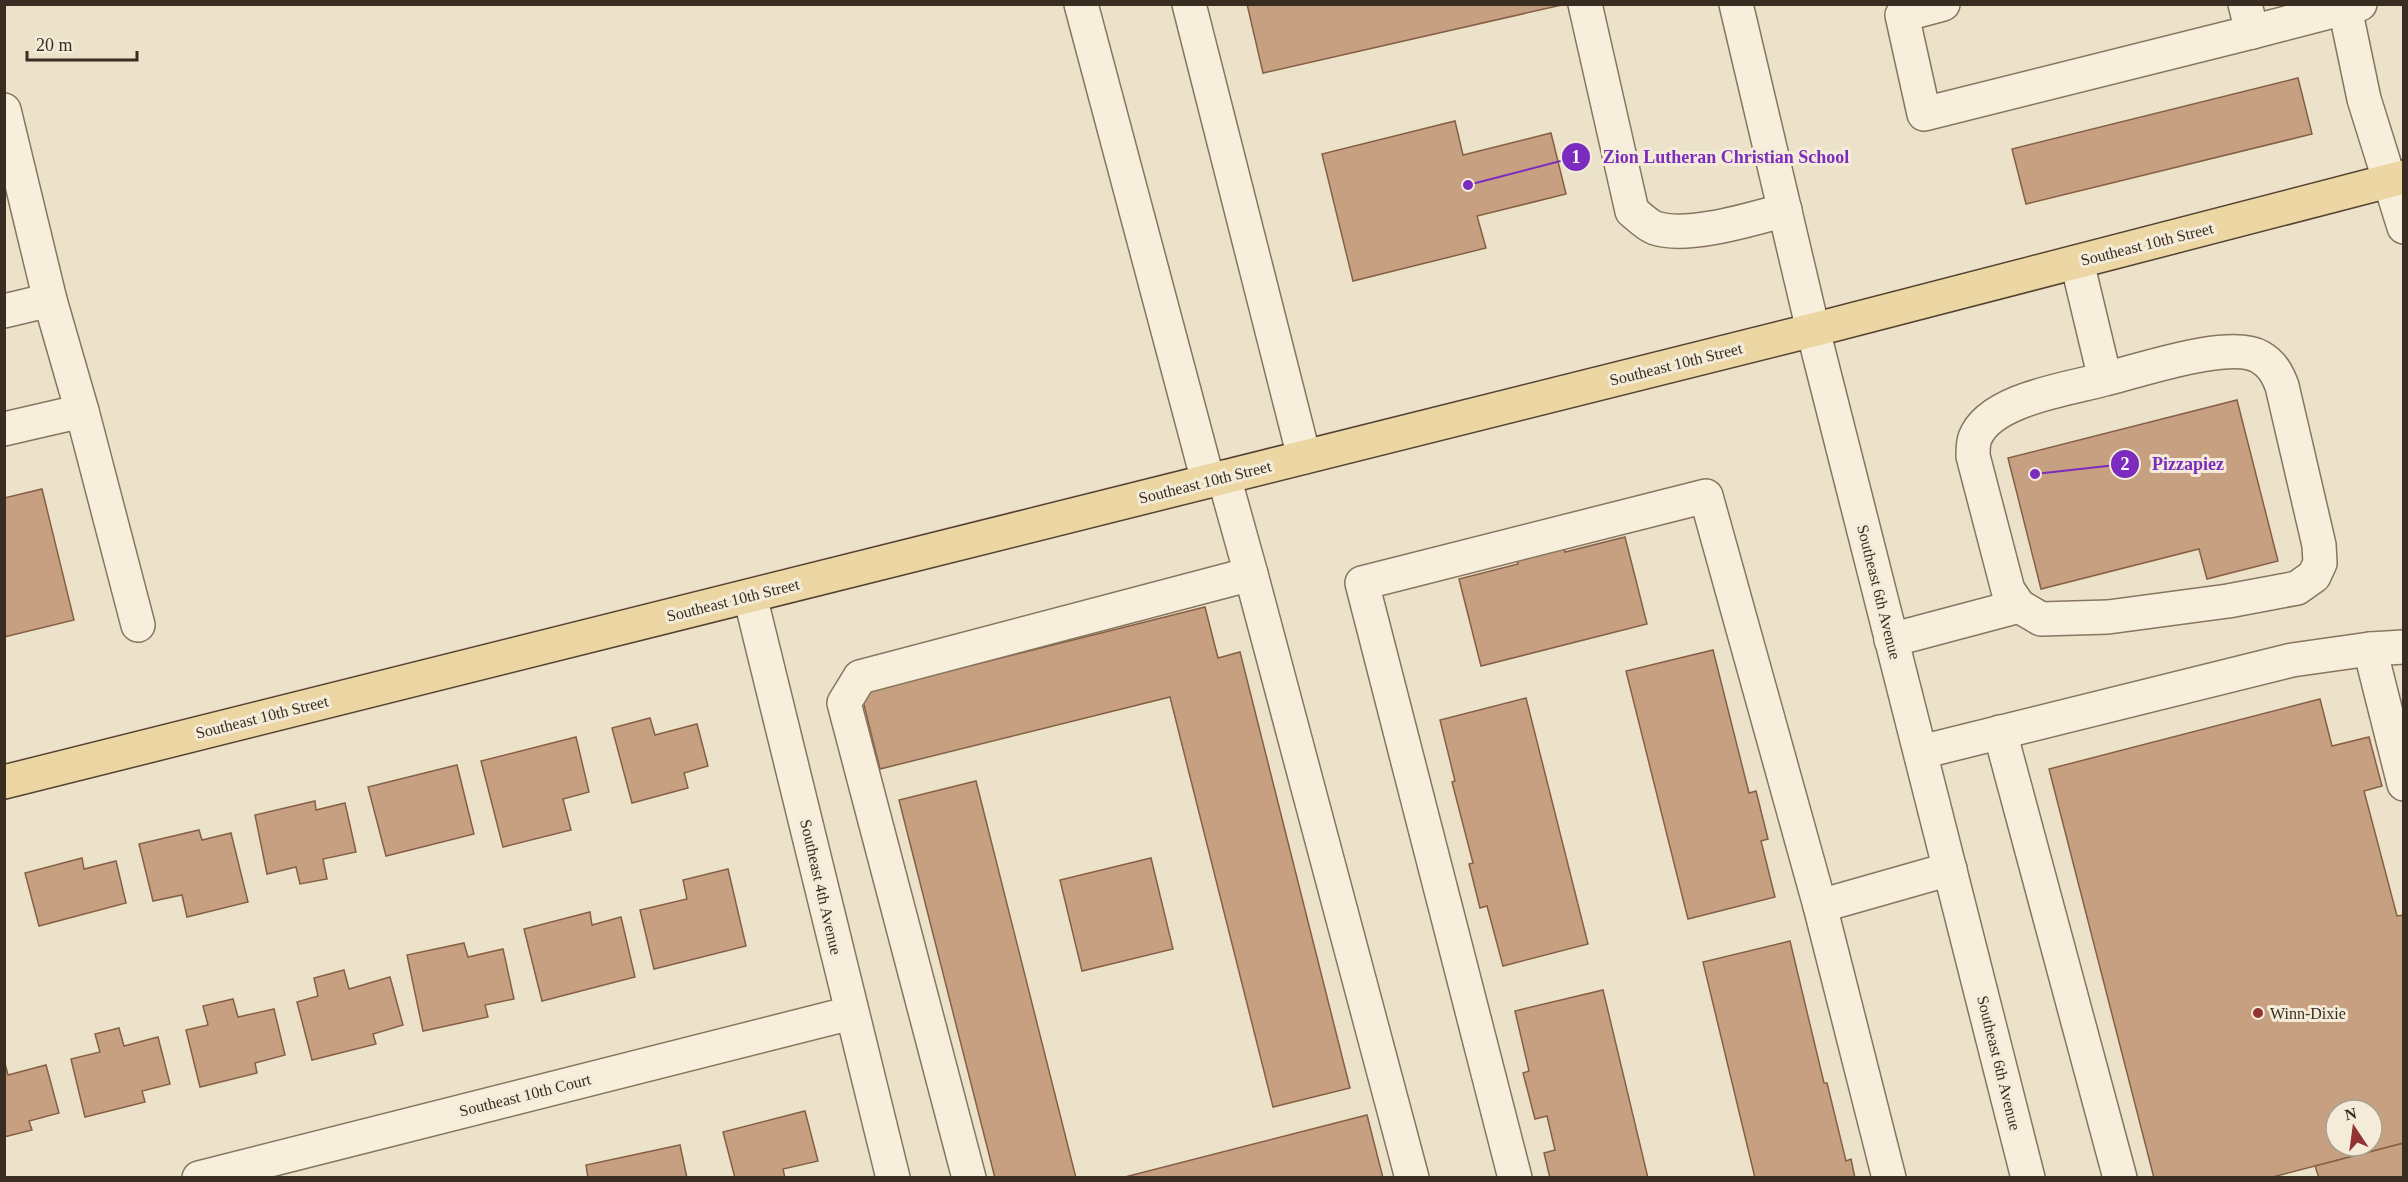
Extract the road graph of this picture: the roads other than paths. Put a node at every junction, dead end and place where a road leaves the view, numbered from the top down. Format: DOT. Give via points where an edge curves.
graph roads {
  1 [pos="1081,4"];
  2 [pos="1189,4"];
  3 [pos="1585,4"];
  4 [pos="1736,4"];
  5 [pos="1943,4"];
  6 [pos="2353,6"];
  7 [pos="2248,18"];
  8 [pos="4,110"];
  9 [pos="2397,179"];
  10 [pos="1785,210"];
  11 [pos="2403,227"];
  12 [pos="2077,262"];
  13 [pos="50,300"];
  14 [pos="4,311"];
  15 [pos="1813,330"];
  16 [pos="2105,379"];
  17 [pos="82,411"];
  18 [pos="4,429"];
  19 [pos="1304,457"];
  20 [pos="1216,479"];
  21 [pos="1251,574"];
  22 [pos="750,596"];
  23 [pos="2019,606"];
  24 [pos="138,626"];
  25 [pos="1891,640"];
  26 [pos="2403,647"];
  27 [pos="2370,649"];
  28 [pos="2000,732"];
  29 [pos="1921,752"];
  30 [pos="2402,769"];
  31 [pos="4,782"];
  32 [pos="1950,869"];
  33 [pos="1820,906"];
  34 [pos="851,1014"];
  35 [pos="199,1178"];
  36 [pos="893,1178"];
  37 [pos="969,1178"];
  38 [pos="1412,1178"];
  39 [pos="1515,1178"];
  40 [pos="1889,1178"];
  41 [pos="2028,1178"];
  42 [pos="2120,1178"];
  1 -- 20 [label="street"];
  2 -- 19 [label="street"];
  3 -- 10 [label="street" via="1632,211 1654,228 1677,230 1713,229"];
  4 -- 10 [label="street, Southeast 6th Avenue"];
  5 -- 7 [label="street" via="1902,15 1924,114"];
  6 -- 7 [label="street"];
  6 -- 9 [label="street" via="2364,99"];
  8 -- 13 [label="street"];
  9 -- 11 [label="street"];
  9 -- 12 [label="main road, Southeast 10th Street"];
  10 -- 15 [label="street, Southeast 6th Avenue"];
  12 -- 15 [label="main road, Southeast 10th Street"];
  12 -- 16 [label="street"];
  13 -- 14 [label="street"];
  13 -- 17 [label="street"];
  15 -- 19 [label="main road, Southeast 10th Street"];
  15 -- 25 [label="street, Southeast 6th Avenue"];
  16 -- 23 [label="street" via="2002,409 1975,438 1973,456 2005,579"];
  16 -- 23 [label="street" via="2237,350 2259,356 2275,369 2288,408 2320,563 2314,576 2297,588 2228,601 2108,617 2041,619"];
  17 -- 18 [label="street"];
  17 -- 24 [label="street"];
  19 -- 20 [label="main road, Southeast 10th Street"];
  20 -- 21 [label="street"];
  20 -- 22 [label="main road, Southeast 10th Street"];
  21 -- 37 [label="street" via="860,677 844,703"];
  21 -- 38 [label="street"];
  22 -- 31 [label="main road, Southeast 10th Street"];
  22 -- 34 [label="street, Southeast 4th Avenue"];
  23 -- 25 [label="street"];
  25 -- 29 [label="street, Southeast 6th Avenue"];
  26 -- 27 [label="street"];
  27 -- 28 [label="street" via="2292,660"];
  27 -- 30 [label="street"];
  28 -- 29 [label="street"];
  28 -- 42 [label="street"];
  29 -- 32 [label="street, Southeast 6th Avenue"];
  32 -- 33 [label="street"];
  32 -- 41 [label="street, Southeast 6th Avenue"];
  33 -- 39 [label="street" via="1706,496 1362,583"];
  33 -- 40 [label="street"];
  34 -- 35 [label="street, Southeast 10th Court"];
  34 -- 36 [label="street, Southeast 4th Avenue"];
}
